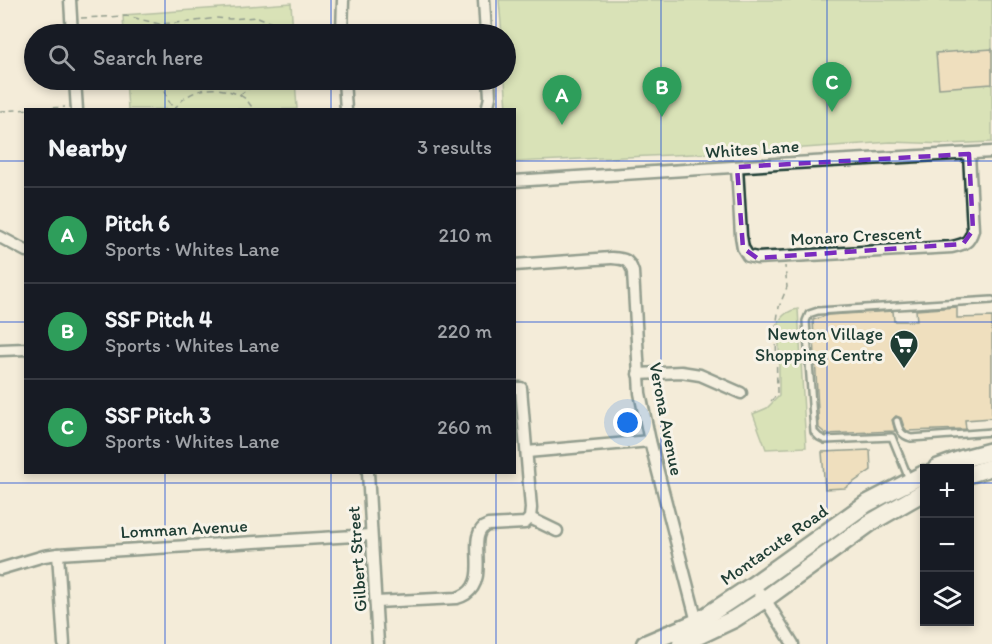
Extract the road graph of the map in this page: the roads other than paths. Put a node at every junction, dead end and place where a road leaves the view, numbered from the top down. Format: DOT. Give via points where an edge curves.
graph roads {
  1 [pos="70,0"];
  2 [pos="344,0"];
  3 [pos="484,0"];
  4 [pos="71,24"];
  5 [pos="343,24"];
  6 [pos="485,24"];
  7 [pos="75,90"];
  8 [pos="345,90"];
  9 [pos="490,90"];
  10 [pos="76,108"];
  11 [pos="346,108"];
  12 [pos="487,108"];
  13 [pos="992,152"];
  14 [pos="969,154"];
  15 [pos="737,167"];
  16 [pos="516,181"];
  17 [pos="0,237"];
  18 [pos="24,250"];
  19 [pos="516,265"];
  20 [pos="992,300"];
  21 [pos="24,349"];
  22 [pos="0,350"];
  23 [pos="638,374"];
  24 [pos="516,388"];
  25 [pos="741,393"];
  26 [pos="897,421"];
  27 [pos="992,432"];
  28 [pos="650,441"];
  29 [pos="527,452"];
  30 [pos="992,452"];
  31 [pos="948,464"];
  32 [pos="992,467"];
  33 [pos="974,472"];
  34 [pos="368,474"];
  35 [pos="919,483"];
  36 [pos="527,520"];
  37 [pos="557,531"];
  38 [pos="372,535"];
  39 [pos="58,554"];
  40 [pos="0,569"];
  41 [pos="753,585"];
  42 [pos="765,599"];
  43 [pos="376,602"];
  44 [pos="697,622"];
  45 [pos="64,644"];
  46 [pos="378,644"];
  47 [pos="645,644"];
  48 [pos="681,644"];
  49 [pos="794,644"];
  1 -- 4 [label="street"];
  2 -- 5 [label="street"];
  3 -- 6 [label="street"];
  7 -- 10 [label="street"];
  8 -- 11 [label="street"];
  9 -- 12 [label="street"];
  13 -- 14 [label="street, Whites Lane"];
  14 -- 15 [label="street, Whites Lane"];
  14 -- 15 [label="street, Monaro Crescent" via="973,230 963,244 758,258 748,256 743,248"];
  15 -- 16 [label="street, Whites Lane"];
  17 -- 18 [label="street"];
  19 -- 23 [label="street, Verona Avenue" via="626,260 633,272"];
  20 -- 35 [label="lane" via="808,314 814,432 825,440 892,437"];
  21 -- 22 [label="street"];
  23 -- 25 [label="street" via="700,375"];
  23 -- 28 [label="street, Verona Avenue"];
  24 -- 29 [label="street" via="521,388"];
  26 -- 27 [label="lane" via="902,433 911,438"];
  28 -- 29 [label="street"];
  28 -- 44 [label="street, Verona Avenue"];
  29 -- 36 [label="street" via="531,508"];
  30 -- 31 [label="main road"];
  32 -- 33 [label="main road"];
  34 -- 38 [label="street, Gilbert Street"];
  35 -- 41 [label="main road, Montacute Road" via="866,504"];
  35 -- 42 [label="main road, Montacute Road"];
  36 -- 37 [label="street"];
  36 -- 43 [label="street" via="484,526 477,537 478,573 466,594 457,598"];
  38 -- 39 [label="street, Lomman Avenue"];
  38 -- 43 [label="street, Gilbert Street"];
  39 -- 40 [label="street, Lomman Avenue"];
  39 -- 45 [label="street"];
  41 -- 42 [label="street"];
  41 -- 44 [label="main road, Montacute Road"];
  42 -- 48 [label="main road, Montacute Road"];
  42 -- 49 [label="street"];
  43 -- 46 [label="street, Gilbert Street"];
  44 -- 47 [label="main road, Montacute Road"];
}
